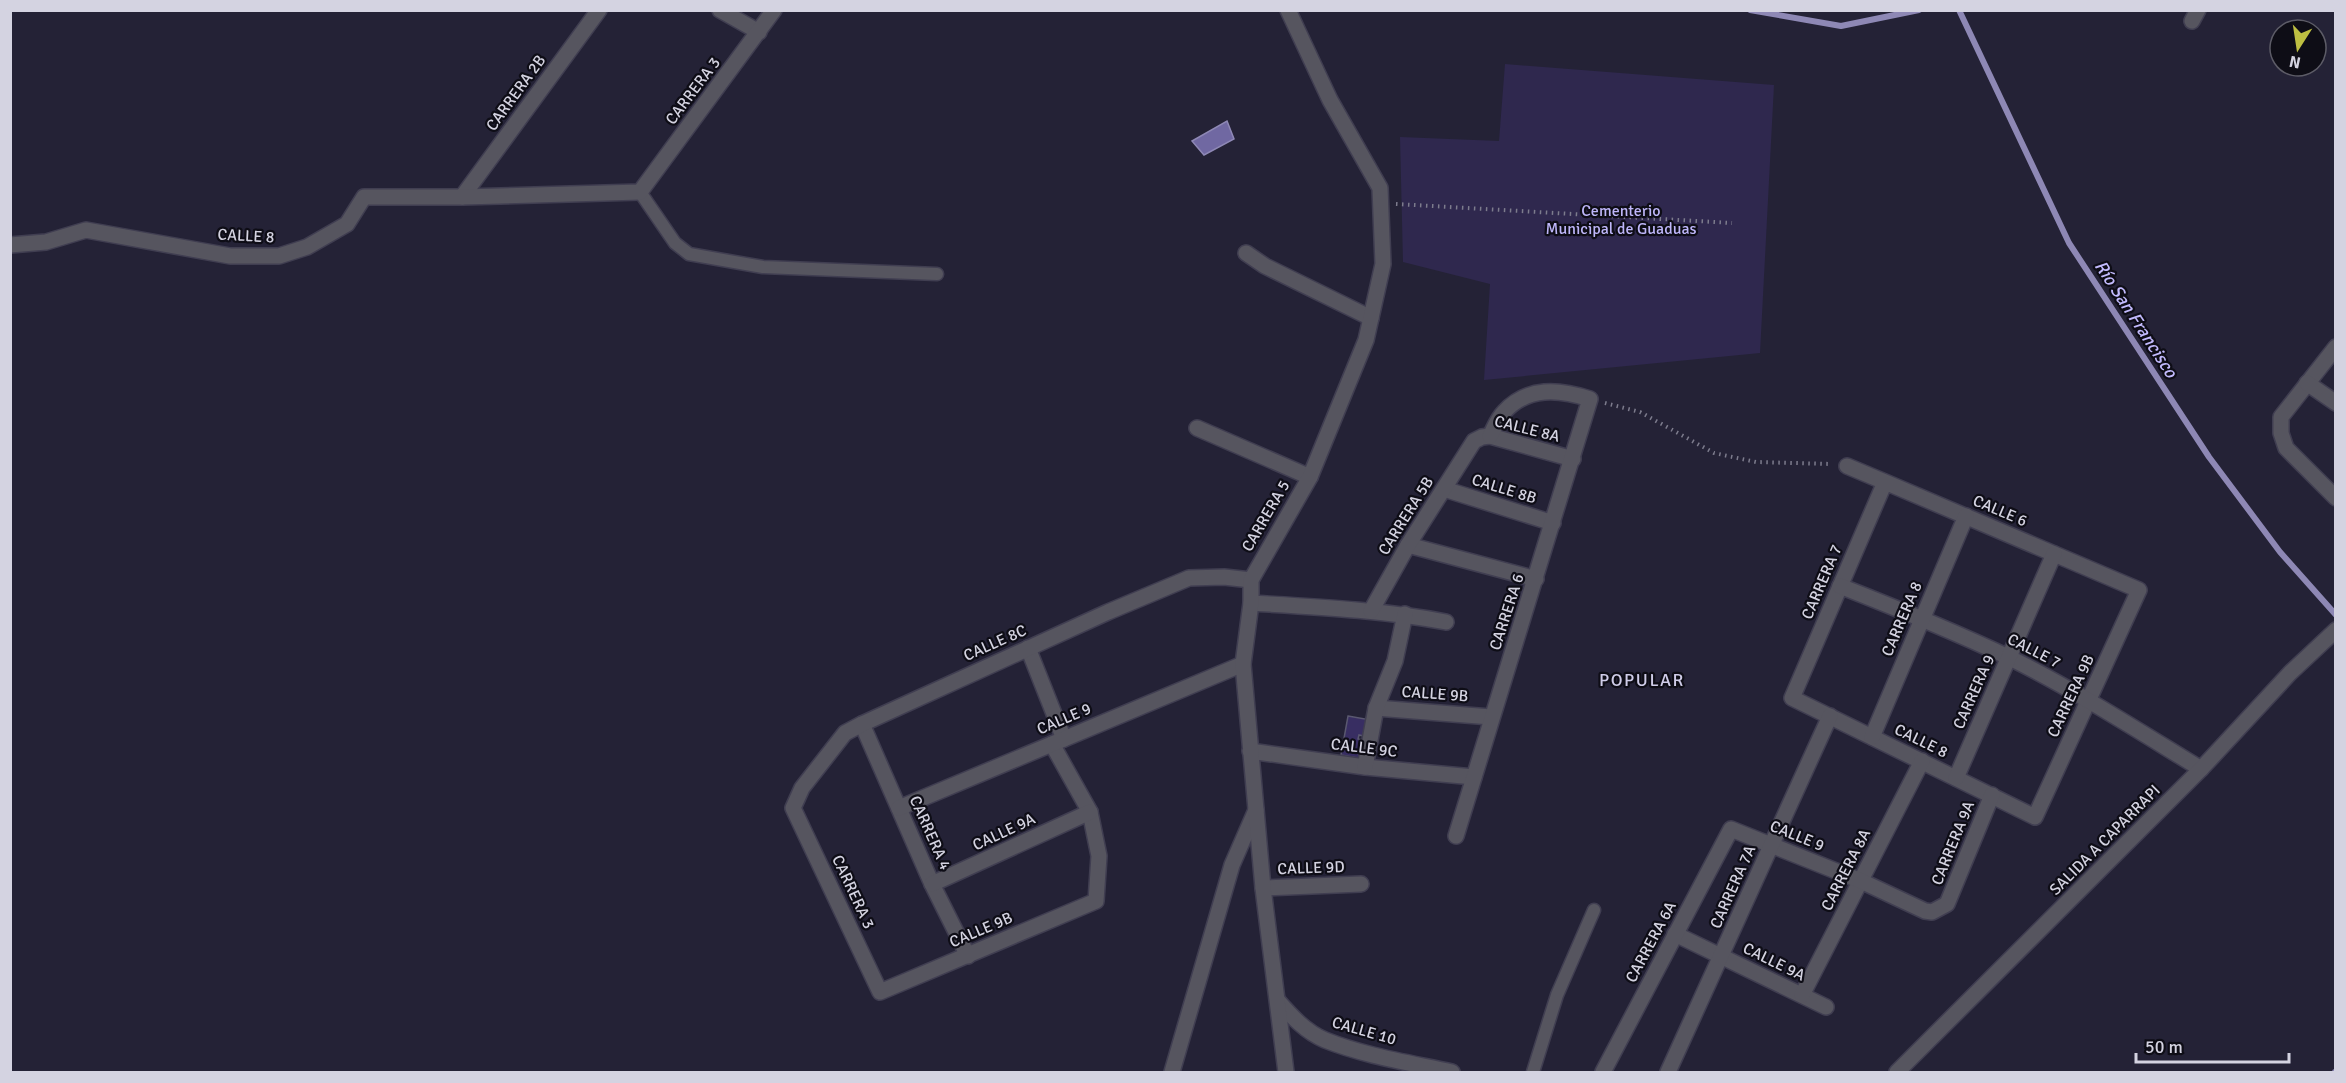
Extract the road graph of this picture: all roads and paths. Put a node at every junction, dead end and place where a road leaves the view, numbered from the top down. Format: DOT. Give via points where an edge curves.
graph roads {
  1 [pos="599,10"];
  2 [pos="720,10"];
  3 [pos="774,10"];
  4 [pos="1288,10"];
  5 [pos="759,32"];
  6 [pos="640,192"];
  7 [pos="462,197"];
  8 [pos="1380,203"];
  9 [pos="1732,224"];
  10 [pos="10,245"];
  11 [pos="1246,253"];
  12 [pos="937,274"];
  13 [pos="1371,318"];
  14 [pos="2336,347"];
  15 [pos="2307,384"];
  16 [pos="1590,399"];
  17 [pos="2336,403"];
  18 [pos="1197,428"];
  19 [pos="1490,436"];
  20 [pos="1474,441"];
  21 [pos="1573,459"];
  22 [pos="1847,466"];
  23 [pos="1310,477"];
  24 [pos="1885,482"];
  25 [pos="1444,489"];
  26 [pos="2336,498"];
  27 [pos="1966,516"];
  28 [pos="1553,523"];
  29 [pos="1408,545"];
  30 [pos="2054,554"];
  31 [pos="1536,579"];
  32 [pos="1251,580"];
  33 [pos="1840,586"];
  34 [pos="2139,590"];
  35 [pos="1251,603"];
  36 [pos="1371,611"];
  37 [pos="1405,614"];
  38 [pos="1922,618"];
  39 [pos="1446,622"];
  40 [pos="2336,630"];
  41 [pos="1028,648"];
  42 [pos="2008,658"];
  43 [pos="1243,664"];
  44 [pos="1792,698"];
  45 [pos="2088,700"];
  46 [pos="1376,708"];
  47 [pos="1830,716"];
  48 [pos="1491,717"];
  49 [pos="862,724"];
  50 [pos="1872,737"];
  51 [pos="1058,741"];
  52 [pos="1251,751"];
  53 [pos="1922,761"];
  54 [pos="1365,767"];
  55 [pos="2201,769"];
  56 [pos="1474,777"];
  57 [pos="1956,778"];
  58 [pos="1992,795"];
  59 [pos="793,808"];
  60 [pos="899,808"];
  61 [pos="1256,810"];
  62 [pos="1090,812"];
  63 [pos="2035,817"];
  64 [pos="1731,829"];
  65 [pos="1456,836"];
  66 [pos="1771,845"];
  67 [pos="1861,881"];
  68 [pos="932,884"];
  69 [pos="1361,884"];
  70 [pos="1263,888"];
  71 [pos="1947,904"];
  72 [pos="1594,910"];
  73 [pos="1675,934"];
  74 [pos="968,956"];
  75 [pos="1721,956"];
  76 [pos="880,992"];
  77 [pos="1802,995"];
  78 [pos="1278,1001"];
  79 [pos="1826,1007"];
  80 [pos="1172,1072"];
  81 [pos="1286,1072"];
  82 [pos="1452,1072"];
  83 [pos="1533,1072"];
  84 [pos="1603,1072"];
  85 [pos="1668,1072"];
  86 [pos="1897,1072"];
  1 -- 7 [label="street, CARRERA 2B"];
  2 -- 5 [label="street"];
  3 -- 5 [label="street, CARRERA 3"];
  4 -- 8 [label="street, CARRERA 5" via="1330,100 1380,188"];
  5 -- 6 [label="street, CARRERA 3"];
  6 -- 7 [label="street, CALLE 8"];
  6 -- 12 [label="lane" via="675,243 689,254 763,267"];
  7 -- 10 [label="street, CALLE 8" via="364,197 346,224 307,247 279,256 230,256 86,230 46,242"];
  8 -- 9 [label="path"];
  8 -- 13 [label="street, CARRERA 5" via="1383,264"];
  11 -- 13 [label="street"];
  13 -- 23 [label="street, CARRERA 5" via="1366,340"];
  14 -- 15 [label="street"];
  15 -- 17 [label="street"];
  15 -- 26 [label="street" via="2281,417 2281,433 2286,447"];
  16 -- 19 [label="street" via="1567,391 1518,399 1502,414"];
  16 -- 21 [label="street, CARRERA 6"];
  16 -- 22 [label="path" via="1640,412 1714,453 1756,462"];
  18 -- 23 [label="street"];
  19 -- 20 [label="street, CALLE 8A"];
  19 -- 21 [label="street, CALLE 8A"];
  20 -- 25 [label="street, CARRERA 5B"];
  21 -- 28 [label="street, CARRERA 6"];
  22 -- 24 [label="street, CALLE 6"];
  23 -- 32 [label="street, CARRERA 5"];
  24 -- 27 [label="street, CALLE 6"];
  24 -- 33 [label="street, CARRERA 7"];
  25 -- 28 [label="street, CALLE 8B"];
  25 -- 29 [label="street, CARRERA 5B"];
  27 -- 30 [label="street, CALLE 6"];
  27 -- 38 [label="street, CARRERA 8"];
  28 -- 31 [label="street, CARRERA 6"];
  29 -- 31 [label="street"];
  29 -- 36 [label="street, CARRERA 5B"];
  30 -- 34 [label="street, CALLE 6"];
  30 -- 42 [label="street, CARRERA 9"];
  31 -- 48 [label="street, CARRERA 6"];
  32 -- 35 [label="street, CARRERA 5"];
  32 -- 41 [label="street, CALLE 8C" via="1189,578"];
  33 -- 38 [label="street, CALLE 7"];
  33 -- 44 [label="street, CARRERA 7"];
  34 -- 45 [label="street, CARRERA 9B"];
  35 -- 36 [label="street"];
  35 -- 43 [label="street, CARRERA 5"];
  36 -- 37 [label="street"];
  37 -- 39 [label="street"];
  37 -- 46 [label="street" via="1395,661"];
  38 -- 42 [label="street, CALLE 7"];
  38 -- 50 [label="street, CARRERA 8"];
  40 -- 55 [label="street, SALIDA A CAPARRAPI" via="2290,673"];
  41 -- 49 [label="street, CALLE 8C"];
  41 -- 51 [label="street"];
  42 -- 45 [label="street, CALLE 7"];
  42 -- 57 [label="street, CARRERA 9"];
  43 -- 51 [label="street, CALLE 9"];
  43 -- 52 [label="street, CARRERA 5"];
  44 -- 47 [label="street, CALLE 8"];
  45 -- 55 [label="street, CALLE 7"];
  45 -- 63 [label="street, CARRERA 9B"];
  46 -- 48 [label="street, CALLE 9B"];
  46 -- 54 [label="street"];
  47 -- 50 [label="street, CALLE 8"];
  47 -- 66 [label="street, CARRERA 7A"];
  48 -- 56 [label="street, CARRERA 6"];
  49 -- 59 [label="street, CALLE 8C" via="845,733 802,788"];
  49 -- 60 [label="street, CARRERA 4"];
  50 -- 53 [label="street, CALLE 8"];
  51 -- 60 [label="street, CALLE 9"];
  51 -- 62 [label="street"];
  52 -- 54 [label="street, CALLE 9C"];
  52 -- 61 [label="street, CARRERA 5"];
  53 -- 57 [label="street, CALLE 8"];
  53 -- 67 [label="street, CARRERA 8A"];
  54 -- 56 [label="street, CALLE 9C"];
  55 -- 86 [label="street, SALIDA A CAPARRAPI"];
  56 -- 65 [label="street, CARRERA 6"];
  57 -- 58 [label="street, CALLE 8"];
  58 -- 63 [label="street, CALLE 8"];
  58 -- 71 [label="street, CARRERA 9A"];
  59 -- 76 [label="street, CARRERA 3"];
  60 -- 68 [label="street, CARRERA 4"];
  61 -- 70 [label="street, CARRERA 5"];
  61 -- 80 [label="street" via="1232,865"];
  62 -- 68 [label="street, CALLE 9A"];
  62 -- 74 [label="street, CALLE 9B" via="1099,856 1096,901"];
  64 -- 66 [label="street, CALLE 9"];
  64 -- 73 [label="street, CARRERA 6A"];
  66 -- 67 [label="street, CALLE 9"];
  66 -- 75 [label="street, CARRERA 7A"];
  67 -- 71 [label="street, CALLE 9" via="1925,911 1932,912"];
  67 -- 77 [label="street, CARRERA 8A"];
  68 -- 74 [label="street, CARRERA 4"];
  69 -- 70 [label="street, CALLE 9D"];
  70 -- 78 [label="street, CARRERA 5"];
  72 -- 83 [label="lane" via="1557,995"];
  73 -- 75 [label="street, CALLE 9A"];
  73 -- 84 [label="street, CARRERA 6A"];
  74 -- 76 [label="street, CALLE 9B"];
  75 -- 77 [label="street, CALLE 9A"];
  75 -- 85 [label="street, CARRERA 7A"];
  77 -- 79 [label="street, CALLE 9A"];
  78 -- 81 [label="street, CARRERA 5"];
  78 -- 82 [label="street, CALLE 10" via="1296,1021 1323,1039"];
}
